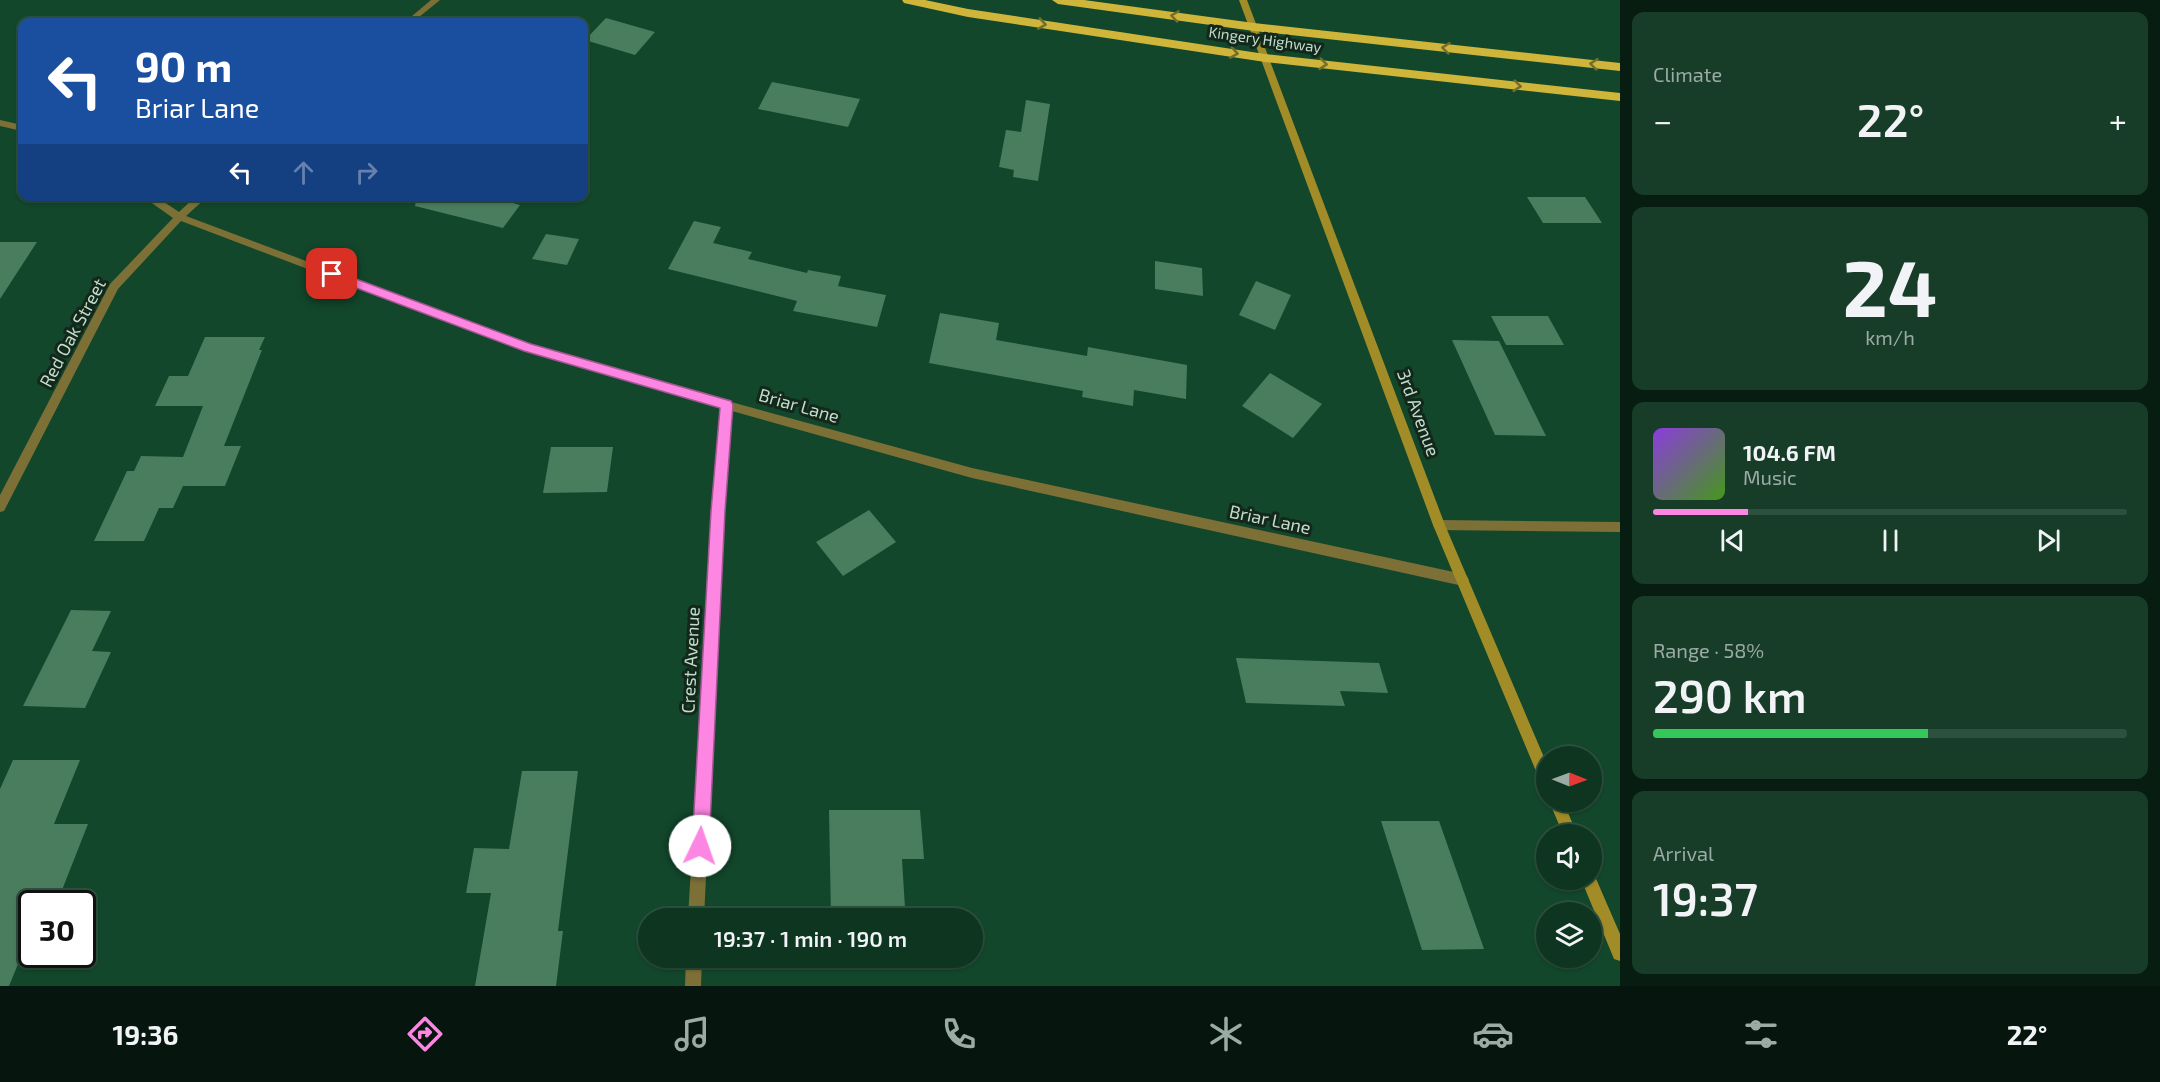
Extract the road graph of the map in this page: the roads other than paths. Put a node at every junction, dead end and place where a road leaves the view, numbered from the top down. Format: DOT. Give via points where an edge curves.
graph roads {
  1 [pos="436,0"];
  2 [pos="908,0"];
  3 [pos="1058,0"];
  4 [pos="1243,0"];
  5 [pos="414,18"];
  6 [pos="1254,27"];
  7 [pos="1265,58"];
  8 [pos="1620,67"];
  9 [pos="1620,97"];
  10 [pos="0,123"];
  11 [pos="18,127"];
  12 [pos="154,201"];
  13 [pos="197,201"];
  14 [pos="178,217"];
  15 [pos="727,405"];
  16 [pos="1,502"];
  17 [pos="1439,525"];
  18 [pos="1620,527"];
  19 [pos="1463,580"];
  20 [pos="1536,754"];
  21 [pos="1594,890"];
  22 [pos="697,908"];
  23 [pos="1620,953"];
  24 [pos="694,968"];
  25 [pos="693,986"];
  1 -- 5 [label="street"];
  2 -- 7 [label="highway, Kingery Highway, one-way"];
  6 -- 3 [label="highway, Kingery Highway, one-way"];
  4 -- 6 [label="street, 3rd Avenue"];
  6 -- 7 [label="street, 3rd Avenue"];
  8 -- 6 [label="highway, Kingery Highway, one-way"];
  7 -- 9 [label="highway, Kingery Highway, one-way"];
  7 -- 17 [label="street, 3rd Avenue"];
  10 -- 11 [label="street"];
  12 -- 14 [label="street, Briar Lane"];
  13 -- 14 [label="street, Red Oak Street"];
  14 -- 15 [label="street, Briar Lane" via="528,348"];
  14 -- 16 [label="street, Red Oak Street" via="114,287"];
  15 -- 19 [label="street, Briar Lane" via="972,473"];
  15 -- 22 [label="street, Crest Avenue"];
  17 -- 18 [label="street"];
  17 -- 19 [label="street, 3rd Avenue"];
  19 -- 20 [label="street, 3rd Avenue"];
  21 -- 23 [label="street"];
  24 -- 25 [label="street"];
}
